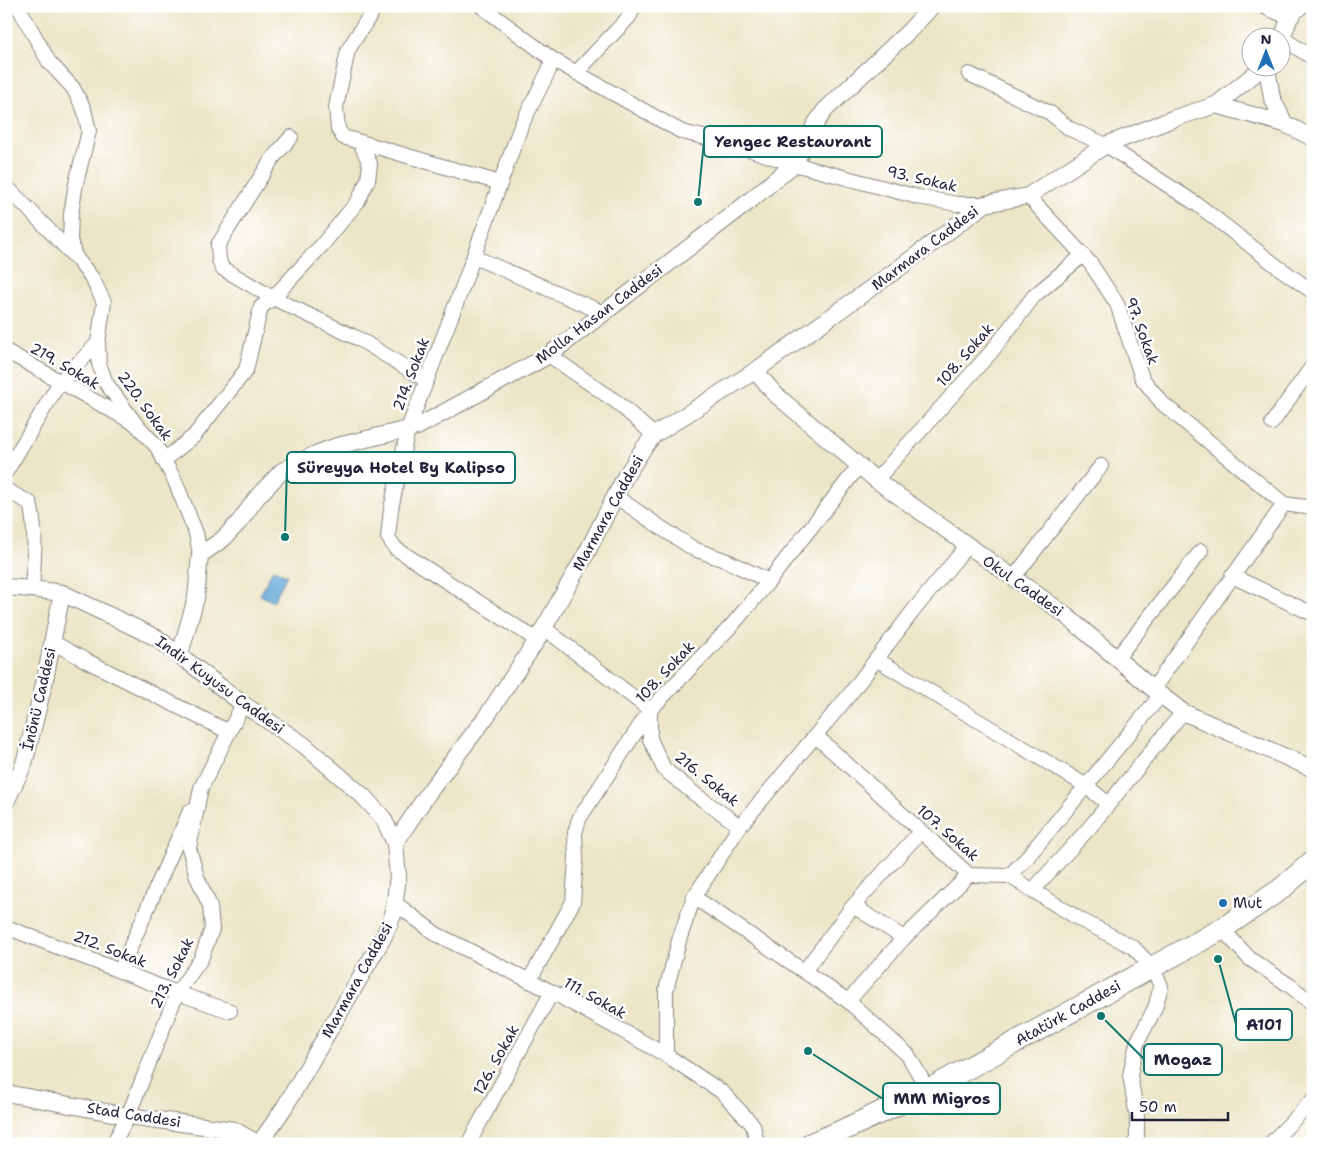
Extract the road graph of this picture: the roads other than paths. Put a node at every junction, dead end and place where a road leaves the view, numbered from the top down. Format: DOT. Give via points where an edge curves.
graph roads {
  1 [pos="18,6"];
  2 [pos="376,6"];
  3 [pos="481,6"];
  4 [pos="634,6"];
  5 [pos="932,6"];
  6 [pos="1265,6"];
  7 [pos="1295,12"];
  8 [pos="1287,28"];
  9 [pos="1292,44"];
  10 [pos="1313,58"];
  11 [pos="552,59"];
  12 [pos="576,73"];
  13 [pos="969,74"];
  14 [pos="1250,78"];
  15 [pos="1269,78"];
  16 [pos="1216,105"];
  17 [pos="1285,124"];
  18 [pos="290,137"];
  19 [pos="1313,138"];
  20 [pos="360,142"];
  21 [pos="1106,145"];
  22 [pos="794,164"];
  23 [pos="500,183"];
  24 [pos="6,186"];
  25 [pos="1028,196"];
  26 [pos="985,204"];
  27 [pos="1083,255"];
  28 [pos="474,257"];
  29 [pos="76,259"];
  30 [pos="1313,292"];
  31 [pos="273,298"];
  32 [pos="604,313"];
  33 [pos="98,343"];
  34 [pos="6,351"];
  35 [pos="549,355"];
  36 [pos="1313,365"];
  37 [pos="754,371"];
  38 [pos="426,380"];
  39 [pos="60,382"];
  40 [pos="1272,423"];
  41 [pos="135,424"];
  42 [pos="408,430"];
  43 [pos="654,435"];
  44 [pos="164,460"];
  45 [pos="859,466"];
  46 [pos="1101,466"];
  47 [pos="6,472"];
  48 [pos="876,480"];
  49 [pos="6,490"];
  50 [pos="615,496"];
  51 [pos="1284,504"];
  52 [pos="1313,508"];
  53 [pos="967,546"];
  54 [pos="1201,551"];
  55 [pos="200,555"];
  56 [pos="1232,576"];
  57 [pos="1014,577"];
  58 [pos="769,581"];
  59 [pos="6,587"];
  60 [pos="32,589"];
  61 [pos="62,594"];
  62 [pos="1313,614"];
  63 [pos="541,634"];
  64 [pos="52,642"];
  65 [pos="180,654"];
  66 [pos="1117,658"];
  67 [pos="876,659"];
  68 [pos="1157,692"];
  69 [pos="243,704"];
  70 [pos="650,710"];
  71 [pos="1183,712"];
  72 [pos="229,732"];
  73 [pos="816,736"];
  74 [pos="1313,769"];
  75 [pos="11,779"];
  76 [pos="1085,785"];
  77 [pos="201,788"];
  78 [pos="6,802"];
  79 [pos="1108,804"];
  80 [pos="740,826"];
  81 [pos="920,832"];
  82 [pos="395,843"];
  83 [pos="1313,861"];
  84 [pos="969,875"];
  85 [pos="1009,876"];
  86 [pos="1033,890"];
  87 [pos="694,897"];
  88 [pos="395,903"];
  89 [pos="853,906"];
  90 [pos="6,927"];
  91 [pos="1222,929"];
  92 [pos="904,938"];
  93 [pos="1152,967"];
  94 [pos="805,970"];
  95 [pos="120,971"];
  96 [pos="529,981"];
  97 [pos="552,992"];
  98 [pos="177,993"];
  99 [pos="848,1001"];
  100 [pos="1313,1004"];
  101 [pos="230,1011"];
  102 [pos="666,1056"];
  103 [pos="928,1090"];
  104 [pos="6,1093"];
  105 [pos="1313,1100"];
  106 [pos="128,1116"];
  107 [pos="113,1144"];
  108 [pos="259,1144"];
  109 [pos="468,1144"];
  110 [pos="757,1144"];
  111 [pos="810,1144"];
  112 [pos="1134,1144"];
  113 [pos="1270,1144"];
  1 -- 29 [label="street" via="49,62 73,88 84,109 89,131 76,183 70,240"];
  2 -- 20 [label="street" via="348,50 336,107 338,129 343,137"];
  3 -- 11 [label="street, 93. Sokak"];
  4 -- 12 [label="street" via="629,17"];
  5 -- 22 [label="street, Molla Hasan Caddesi" via="826,110"];
  6 -- 7 [label="street"];
  7 -- 8 [label="street"];
  9 -- 10 [label="street"];
  11 -- 12 [label="street, 93. Sokak"];
  11 -- 23 [label="street, 214. Sokak" via="521,126"];
  12 -- 22 [label="street, 93. Sokak" via="682,132"];
  13 -- 21 [label="street" via="1050,113 1070,129"];
  14 -- 16 [label="street"];
  15 -- 17 [label="street" via="1272,98"];
  16 -- 17 [label="street"];
  16 -- 21 [label="street, Marmara Caddesi"];
  17 -- 19 [label="street"];
  18 -- 31 [label="street" via="272,159 218,245 222,268"];
  20 -- 23 [label="street"];
  20 -- 31 [label="street" via="370,164 368,180 358,201 324,244"];
  21 -- 25 [label="street, Marmara Caddesi"];
  21 -- 30 [label="street" via="1198,205"];
  22 -- 26 [label="street, 93. Sokak" via="918,197 957,204"];
  22 -- 32 [label="street, Molla Hasan Caddesi"];
  23 -- 28 [label="street, 214. Sokak"];
  24 -- 29 [label="street, 220. Sokak"];
  25 -- 26 [label="street, Marmara Caddesi"];
  25 -- 27 [label="street, 97. Sokak"];
  26 -- 37 [label="street, Marmara Caddesi"];
  27 -- 48 [label="street, 108. Sokak" via="1034,296 992,351"];
  27 -- 51 [label="street, 97. Sokak" via="1117,304 1142,378 1162,403"];
  28 -- 32 [label="street"];
  28 -- 38 [label="street, 214. Sokak"];
  29 -- 33 [label="street, 220. Sokak" via="92,278 104,302"];
  31 -- 38 [label="street" via="359,339"];
  31 -- 44 [label="street" via="261,307 246,370 194,436"];
  32 -- 35 [label="street, Molla Hasan Caddesi"];
  33 -- 39 [label="street"];
  33 -- 41 [label="street, 220. Sokak" via="99,364 106,383"];
  34 -- 39 [label="street, 219. Sokak"];
  35 -- 42 [label="street, Molla Hasan Caddesi"];
  35 -- 43 [label="street" via="618,403"];
  36 -- 40 [label="street"];
  37 -- 43 [label="street, Marmara Caddesi"];
  37 -- 45 [label="street, Okul Caddesi" via="775,394"];
  38 -- 42 [label="street, 214. Sokak"];
  39 -- 41 [label="street, 219. Sokak"];
  39 -- 47 [label="street"];
  41 -- 44 [label="street, 220. Sokak"];
  42 -- 55 [label="street, Molla Hasan Caddesi" via="337,446 282,471 223,539"];
  42 -- 63 [label="street, 214. Sokak" via="391,509 388,537 395,548"];
  43 -- 50 [label="street, Marmara Caddesi"];
  44 -- 55 [label="street, 220. Sokak" via="196,533"];
  45 -- 48 [label="street, Okul Caddesi"];
  45 -- 58 [label="street, 108. Sokak"];
  46 -- 57 [label="street"];
  48 -- 53 [label="street, Okul Caddesi"];
  49 -- 60 [label="street" via="30,503 35,523"];
  50 -- 58 [label="street" via="694,549"];
  50 -- 63 [label="street, Marmara Caddesi"];
  51 -- 52 [label="street"];
  51 -- 56 [label="street"];
  53 -- 57 [label="street, Okul Caddesi"];
  53 -- 67 [label="street"];
  54 -- 66 [label="street"];
  55 -- 65 [label="street" via="196,598"];
  56 -- 62 [label="street"];
  56 -- 68 [label="street"];
  57 -- 66 [label="street, Okul Caddesi"];
  58 -- 70 [label="street, 108. Sokak" via="733,624"];
  59 -- 60 [label="street, Indir Kuyusu Caddesi"];
  60 -- 61 [label="street, Indir Kuyusu Caddesi"];
  61 -- 64 [label="street, İnönü Caddesi"];
  61 -- 65 [label="street, Indir Kuyusu Caddesi" via="157,638"];
  63 -- 70 [label="street"];
  63 -- 82 [label="street, Marmara Caddesi"];
  64 -- 72 [label="street"];
  64 -- 75 [label="street, İnönü Caddesi" via="24,764"];
  65 -- 69 [label="street, Indir Kuyusu Caddesi"];
  66 -- 68 [label="street, Okul Caddesi"];
  67 -- 73 [label="street"];
  67 -- 76 [label="street"];
  68 -- 71 [label="street, Okul Caddesi"];
  68 -- 76 [label="street"];
  69 -- 72 [label="street, 213. Sokak"];
  69 -- 82 [label="street, Indir Kuyusu Caddesi" via="304,745 363,796 383,818"];
  70 -- 80 [label="street, 216. Sokak" via="650,739 664,769"];
  70 -- 96 [label="street, 108. Sokak" via="579,819 575,833 573,902"];
  71 -- 74 [label="street, Okul Caddesi"];
  71 -- 79 [label="street"];
  72 -- 77 [label="street, 213. Sokak"];
  73 -- 80 [label="street"];
  73 -- 81 [label="street, 107. Sokak"];
  75 -- 78 [label="street, İnönü Caddesi"];
  76 -- 79 [label="street"];
  76 -- 85 [label="street" via="1026,860"];
  77 -- 95 [label="street"];
  77 -- 98 [label="street, 213. Sokak" via="189,848 210,906 212,929 200,959"];
  79 -- 86 [label="street"];
  80 -- 87 [label="street"];
  81 -- 84 [label="street, 107. Sokak"];
  81 -- 89 [label="street"];
  82 -- 88 [label="street, Marmara Caddesi" via="398,877"];
  83 -- 91 [label="main road, Atatürk Caddesi" via="1280,889"];
  84 -- 85 [label="street, 107. Sokak"];
  84 -- 92 [label="street"];
  85 -- 86 [label="street, 107. Sokak"];
  86 -- 93 [label="street, 107. Sokak" via="1133,947"];
  87 -- 94 [label="street"];
  87 -- 102 [label="street" via="666,990"];
  88 -- 96 [label="street, 111. Sokak" via="436,934"];
  88 -- 108 [label="street, Marmara Caddesi" via="383,938 284,1108"];
  89 -- 92 [label="street"];
  89 -- 94 [label="street"];
  90 -- 95 [label="street, 212. Sokak"];
  91 -- 93 [label="main road, Atatürk Caddesi"];
  91 -- 100 [label="street" via="1250,959"];
  92 -- 99 [label="street"];
  93 -- 103 [label="main road, Atatürk Caddesi"];
  93 -- 112 [label="street" via="1160,986 1156,1008 1137,1043 1130,1074 1137,1117"];
  94 -- 99 [label="street"];
  95 -- 98 [label="street, 212. Sokak"];
  96 -- 97 [label="street, 111. Sokak"];
  97 -- 102 [label="street, 111. Sokak"];
  97 -- 109 [label="street, 126. Sokak"];
  98 -- 101 [label="street, 212. Sokak"];
  98 -- 106 [label="street, 213. Sokak"];
  99 -- 103 [label="street" via="908,1056"];
  102 -- 110 [label="street, 111. Sokak" via="722,1092 754,1125"];
  103 -- 111 [label="main road, Atatürk Caddesi"];
  104 -- 106 [label="street, Stad Caddesi"];
  105 -- 113 [label="street"];
  106 -- 107 [label="street, 213. Sokak"];
  106 -- 108 [label="street, Stad Caddesi" via="234,1130"];
}
